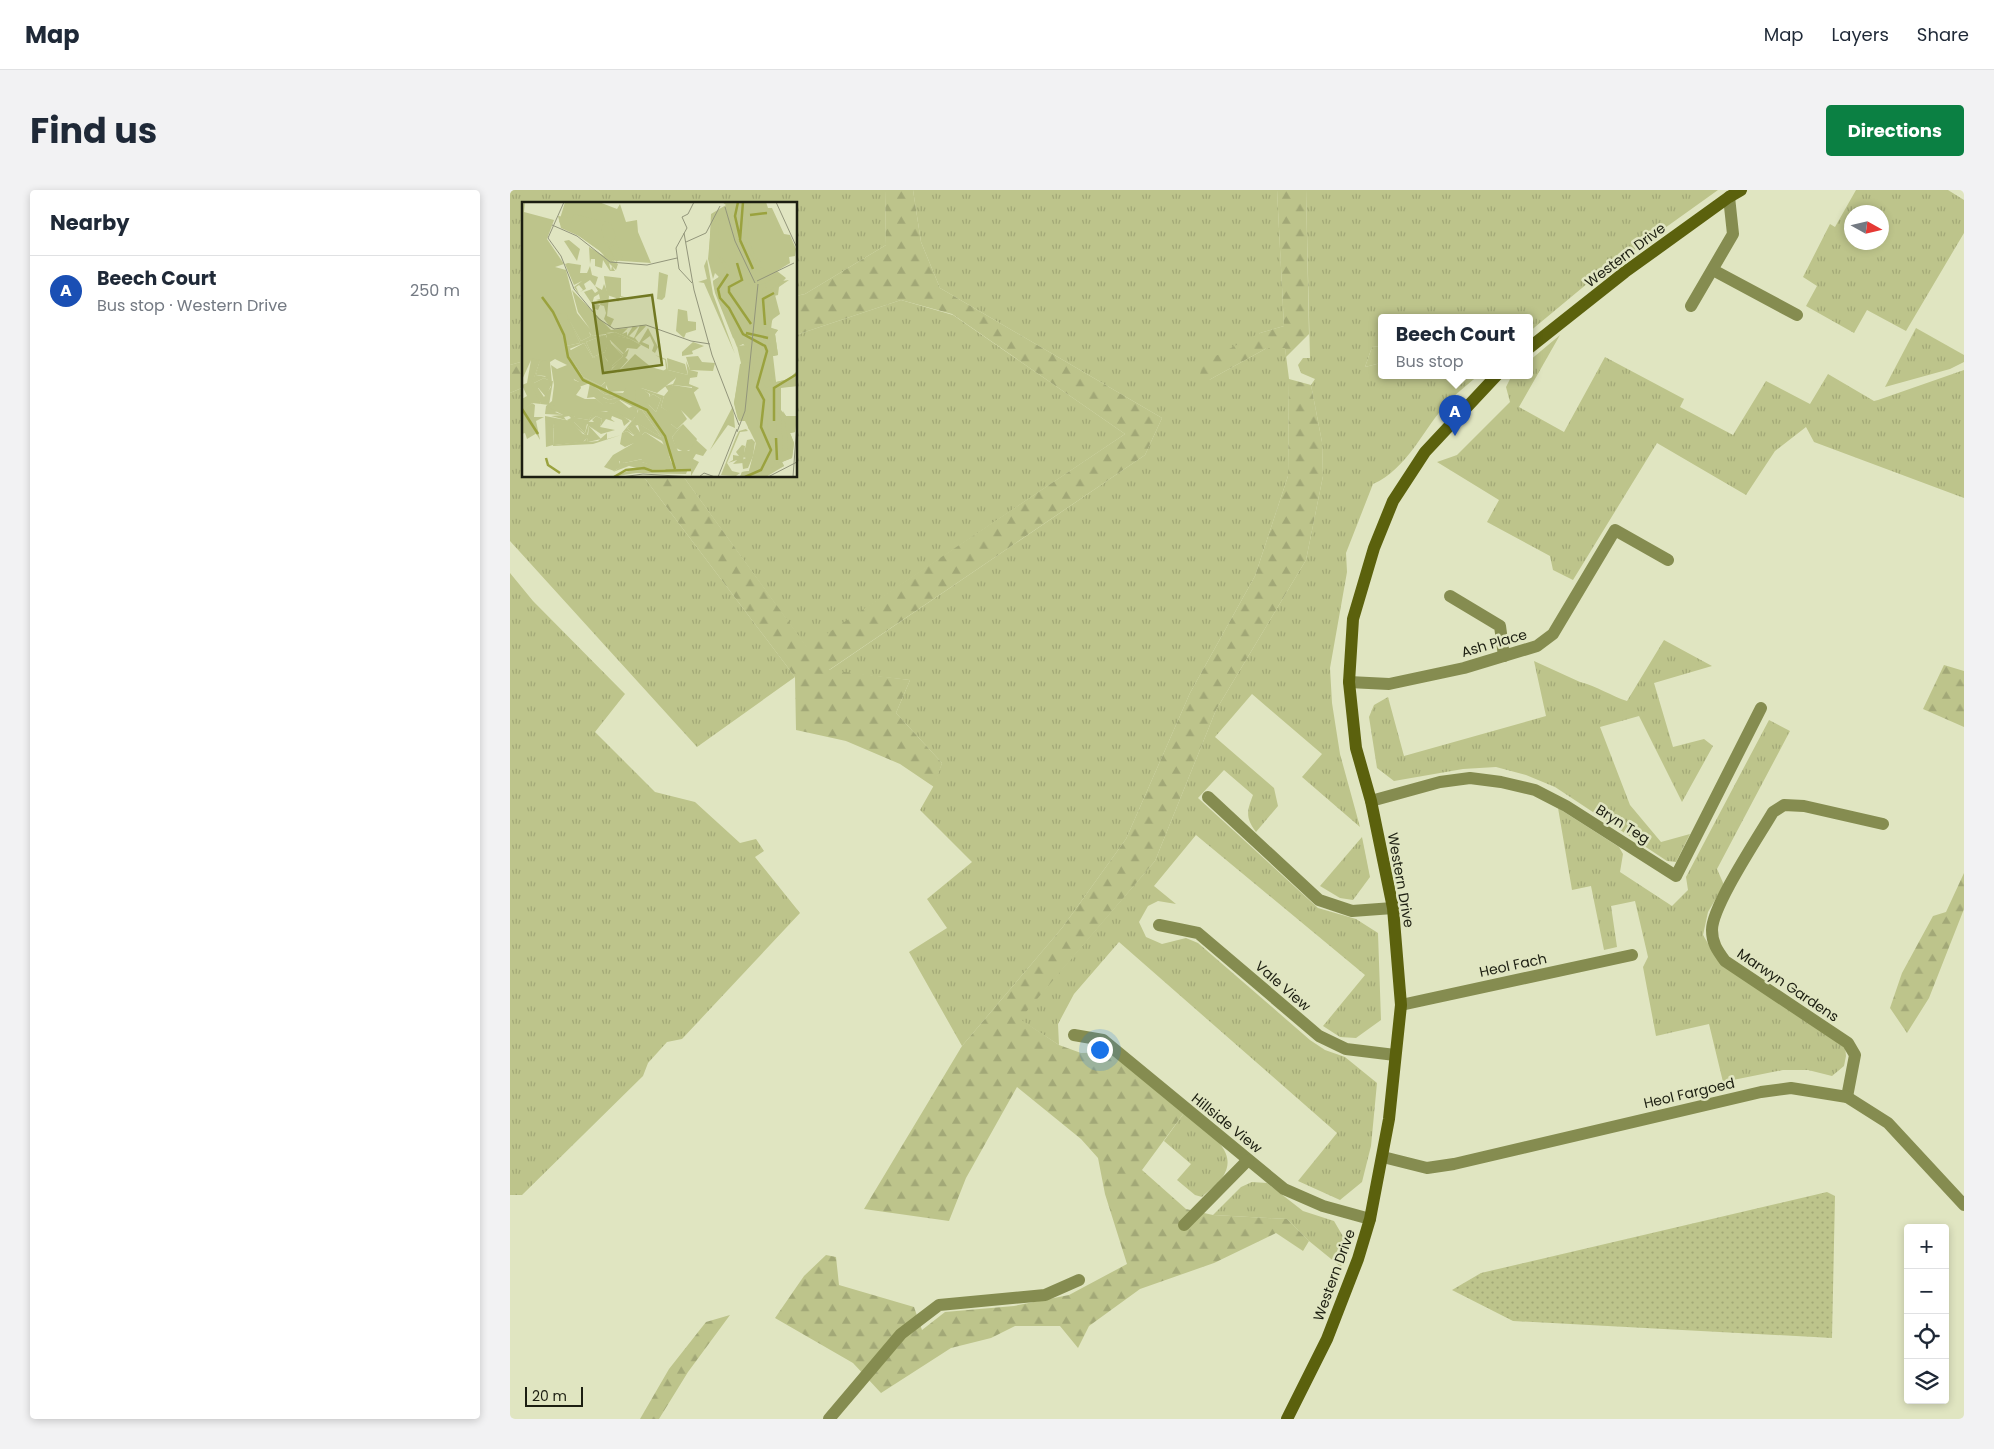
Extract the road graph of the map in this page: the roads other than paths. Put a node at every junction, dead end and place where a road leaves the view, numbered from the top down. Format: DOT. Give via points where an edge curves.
graph roads {
  1 [pos="1741,190"];
  2 [pos="1729,197"];
  3 [pos="1713,270"];
  4 [pos="1691,306"];
  5 [pos="1797,315"];
  6 [pos="1533,345"];
  7 [pos="1493,379"];
  8 [pos="1668,560"];
  9 [pos="1450,596"];
  10 [pos="1504,656"];
  11 [pos="1349,682"];
  12 [pos="1761,708"];
  13 [pos="1208,797"];
  14 [pos="1371,801"];
  15 [pos="1883,824"];
  16 [pos="1393,908"];
  17 [pos="1159,926"];
  18 [pos="1632,955"];
  19 [pos="1401,1005"];
  20 [pos="1074,1035"];
  21 [pos="1395,1055"];
  22 [pos="1846,1097"];
  23 [pos="1383,1157"];
  24 [pos="1248,1160"];
  25 [pos="1964,1205"];
  26 [pos="1370,1218"];
  27 [pos="1184,1225"];
  28 [pos="1079,1280"];
  29 [pos="829,1419"];
  30 [pos="1287,1419"];
  1 -- 2 [label="street, Western Drive"];
  2 -- 3 [label="street" via="1733,234"];
  2 -- 6 [label="street, Western Drive" via="1625,272"];
  3 -- 4 [label="street"];
  3 -- 5 [label="street"];
  7 -- 11 [label="street, Western Drive" via="1425,452 1393,501 1374,548 1353,619"];
  8 -- 10 [label="street, Ash Place" via="1615,530 1553,634 1537,646"];
  9 -- 10 [label="street" via="1500,626"];
  10 -- 11 [label="street, Ash Place" via="1389,684"];
  11 -- 14 [label="street, Western Drive" via="1356,748"];
  12 -- 14 [label="street, Bryn Teg" via="1676,876 1535,790 1470,778 1440,782"];
  13 -- 16 [label="street" via="1319,900 1352,911"];
  14 -- 16 [label="street, Western Drive"];
  15 -- 22 [label="street, Marwyn Gardens" via="1804,806 1784,805 1773,812 1716,909 1712,928 1714,947 1725,961 1848,1042 1855,1055"];
  16 -- 19 [label="street, Western Drive"];
  17 -- 21 [label="street, Vale View" via="1198,933 1319,1036 1346,1049"];
  18 -- 19 [label="street, Heol Fach"];
  19 -- 21 [label="street, Western Drive"];
  20 -- 24 [label="street, Hillside View" via="1103,1040"];
  21 -- 23 [label="street, Western Drive"];
  22 -- 23 [label="street, Heol Fargoed" via="1790,1088 1761,1092 1427,1168"];
  22 -- 25 [label="street, Heol Fargoed" via="1888,1123"];
  23 -- 26 [label="street, Western Drive"];
  24 -- 26 [label="street, Hillside View" via="1284,1190 1323,1206"];
  24 -- 27 [label="street"];
  26 -- 30 [label="street, Western Drive" via="1327,1339"];
  28 -- 29 [label="street" via="1045,1295 939,1306 901,1334"];
}
